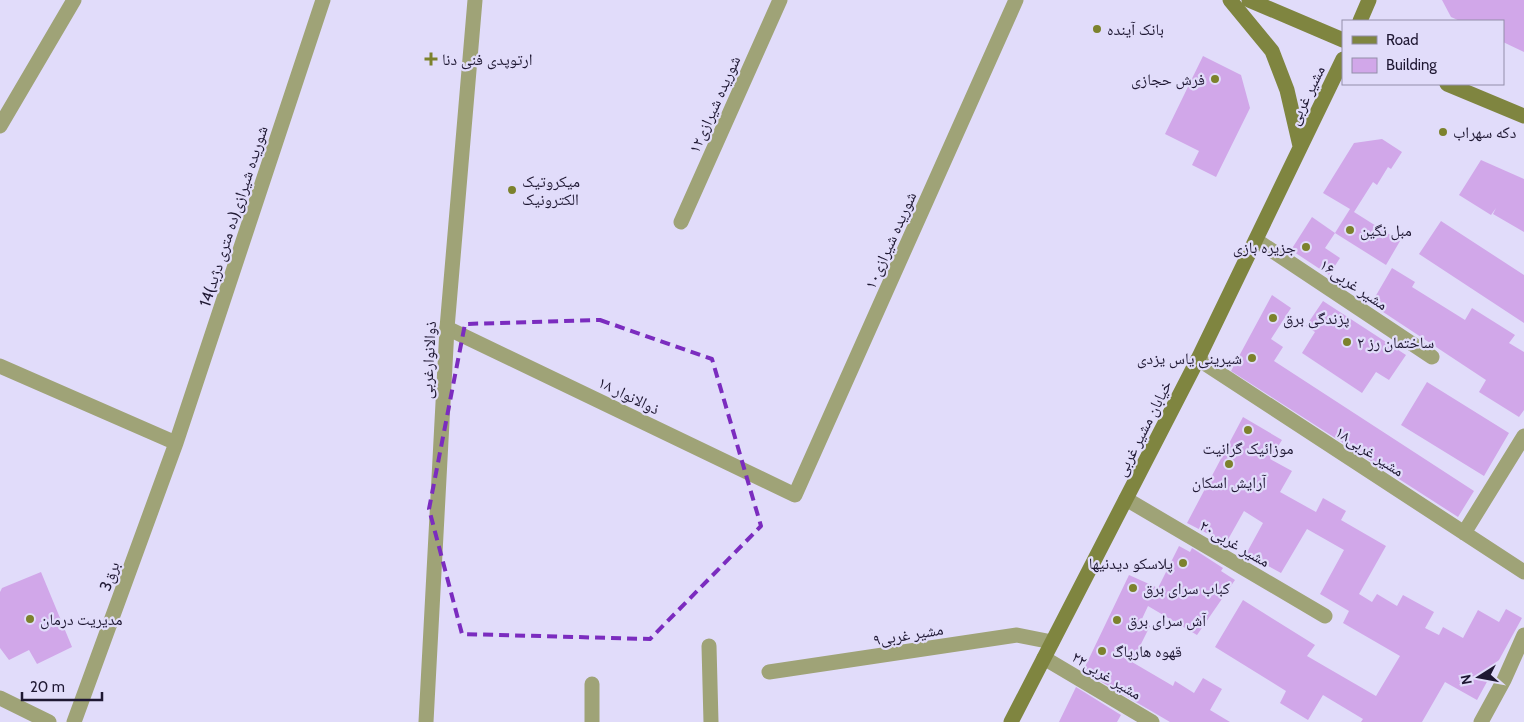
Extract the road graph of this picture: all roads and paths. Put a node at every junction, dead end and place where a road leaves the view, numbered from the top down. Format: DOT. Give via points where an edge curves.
graph roads {
  1 [pos="74,0"];
  2 [pos="324,0"];
  3 [pos="475,0"];
  4 [pos="780,0"];
  5 [pos="1016,0"];
  6 [pos="1230,0"];
  7 [pos="1249,0"];
  8 [pos="1370,0"];
  9 [pos="1360,20"];
  10 [pos="1342,40"];
  11 [pos="1342,61"];
  12 [pos="1449,85"];
  13 [pos="1524,116"];
  14 [pos="0,126"];
  15 [pos="1300,146"];
  16 [pos="681,222"];
  17 [pos="1256,240"];
  18 [pos="447,328"];
  19 [pos="1432,357"];
  20 [pos="1198,359"];
  21 [pos="0,366"];
  22 [pos="1524,436"];
  23 [pos="176,442"];
  24 [pos="795,495"];
  25 [pos="1126,499"];
  26 [pos="1464,533"];
  27 [pos="1524,572"];
  28 [pos="1325,616"];
  29 [pos="1524,635"];
  30 [pos="1052,642"];
  31 [pos="709,646"];
  32 [pos="1044,658"];
  33 [pos="769,672"];
  34 [pos="592,684"];
  35 [pos="0,698"];
  36 [pos="31,718"];
  37 [pos="49,722"];
  38 [pos="74,722"];
  39 [pos="426,722"];
  40 [pos="592,722"];
  41 [pos="711,722"];
  42 [pos="1011,722"];
  43 [pos="1152,722"];
  44 [pos="1481,722"];
  1 -- 14 [label="street"];
  2 -- 23 [label="street, 14شوریده شیرازی(ده متری دژبد)"];
  3 -- 18 [label="street, ذوالانوارغربی"];
  4 -- 16 [label="street, شوریده شیرازی۱۲"];
  5 -- 24 [label="street, ۱۰شوریده شیرازی"];
  6 -- 15 [label="main road" via="1272,51 1287,90"];
  7 -- 10 [label="main road"];
  8 -- 9 [label="main road"];
  11 -- 15 [label="main road, مشیر غربی"];
  12 -- 13 [label="main road"];
  15 -- 17 [label="main road, خیابان مشیر غربی"];
  17 -- 19 [label="street, مشیر غربی۱۶"];
  17 -- 20 [label="main road, خیابان مشیر غربی"];
  18 -- 24 [label="street, ذوالانوار ۱۸"];
  18 -- 39 [label="street, ذوالانوارغربی"];
  20 -- 25 [label="main road, خیابان مشیر غربی"];
  20 -- 26 [label="street, مشیر غربی۱۸"];
  21 -- 23 [label="street"];
  22 -- 26 [label="street"];
  23 -- 38 [label="street, 3برق"];
  25 -- 28 [label="street, مشیر غربی۲۰"];
  25 -- 30 [label="main road, خیابان مشیر غربی"];
  26 -- 27 [label="street, مشیر غربی۱۸"];
  29 -- 44 [label="street"];
  30 -- 32 [label="main road, خیابان مشیر غربی"];
  30 -- 33 [label="street, مشیر غربی۹" via="1017,635"];
  31 -- 41 [label="street"];
  32 -- 42 [label="main road, خیابان مشیر غربی"];
  32 -- 43 [label="street, مشیر غربی۲۲"];
  34 -- 40 [label="street"];
  35 -- 36 [label="street"];
  36 -- 37 [label="street"];
}
